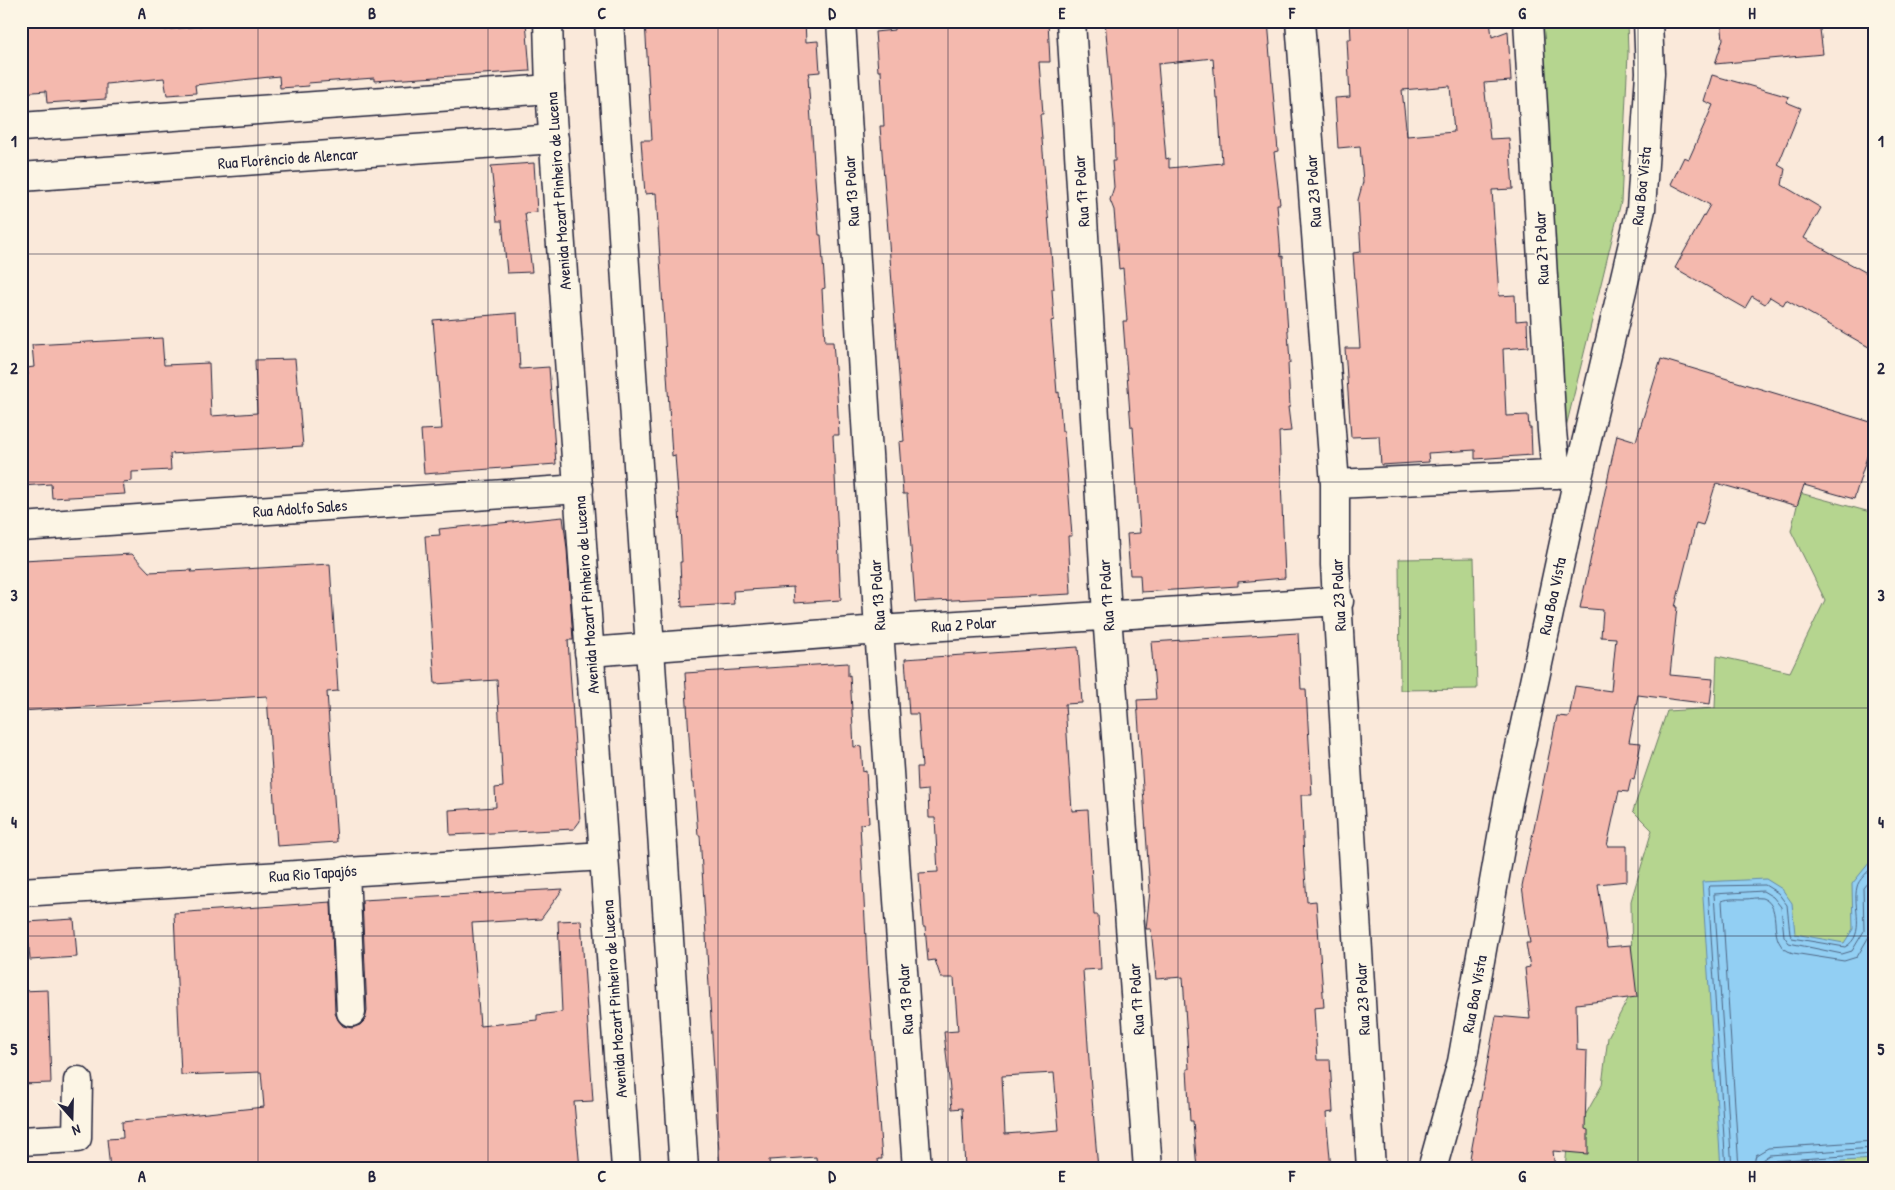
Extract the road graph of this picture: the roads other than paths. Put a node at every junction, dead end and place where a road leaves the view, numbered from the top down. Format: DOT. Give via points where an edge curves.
graph roads {
  1 [pos="548,21"];
  2 [pos="609,21"];
  3 [pos="841,21"];
  4 [pos="1071,21"];
  5 [pos="1300,21"];
  6 [pos="1528,21"];
  7 [pos="1648,21"];
  8 [pos="550,89"];
  9 [pos="21,127"];
  10 [pos="554,139"];
  11 [pos="21,177"];
  12 [pos="1567,473"];
  13 [pos="1335,484"];
  14 [pos="579,489"];
  15 [pos="21,527"];
  16 [pos="1338,601"];
  17 [pos="1107,615"];
  18 [pos="879,630"];
  19 [pos="650,648"];
  20 [pos="590,652"];
  21 [pos="604,856"];
  22 [pos="344,871"];
  23 [pos="21,892"];
  24 [pos="351,1012"];
  25 [pos="78,1081"];
  26 [pos="21,1142"];
  27 [pos="626,1169"];
  28 [pos="684,1169"];
  29 [pos="917,1169"];
  30 [pos="1148,1169"];
  31 [pos="1371,1169"];
  32 [pos="1432,1169"];
  1 -- 8 [label="street, Avenida Mozart Pinheiro de Lucena"];
  2 -- 19 [label="street"];
  3 -- 18 [label="street, Rua 13 Polar"];
  4 -- 17 [label="street, Rua 17 Polar"];
  5 -- 13 [label="street, Rua 23 Polar"];
  6 -- 12 [label="street, Rua 27 Polar" via="1551,421"];
  7 -- 12 [label="street, Rua Boa Vista" via="1650,73 1641,209"];
  8 -- 9 [label="street"];
  8 -- 10 [label="street, Avenida Mozart Pinheiro de Lucena"];
  10 -- 11 [label="street, Rua Florêncio de Alencar"];
  10 -- 14 [label="street, Avenida Mozart Pinheiro de Lucena"];
  12 -- 13 [label="street"];
  12 -- 32 [label="street, Rua Boa Vista" via="1462,1062"];
  13 -- 16 [label="street, Rua 23 Polar"];
  14 -- 15 [label="street, Rua Adolfo Sales"];
  14 -- 20 [label="street, Avenida Mozart Pinheiro de Lucena"];
  16 -- 17 [label="street, Rua 2 Polar"];
  16 -- 31 [label="street, Rua 23 Polar"];
  17 -- 18 [label="street, Rua 2 Polar"];
  17 -- 30 [label="street, Rua 17 Polar"];
  18 -- 19 [label="street, Rua 2 Polar"];
  18 -- 29 [label="street, Rua 13 Polar"];
  19 -- 20 [label="street, Rua 2 Polar"];
  19 -- 28 [label="street"];
  20 -- 21 [label="street, Avenida Mozart Pinheiro de Lucena"];
  21 -- 22 [label="street, Rua Rio Tapajós"];
  21 -- 27 [label="street, Avenida Mozart Pinheiro de Lucena"];
  22 -- 23 [label="street, Rua Rio Tapajós"];
  22 -- 24 [label="street"];
  25 -- 26 [label="street" via="77,1138"];
}
